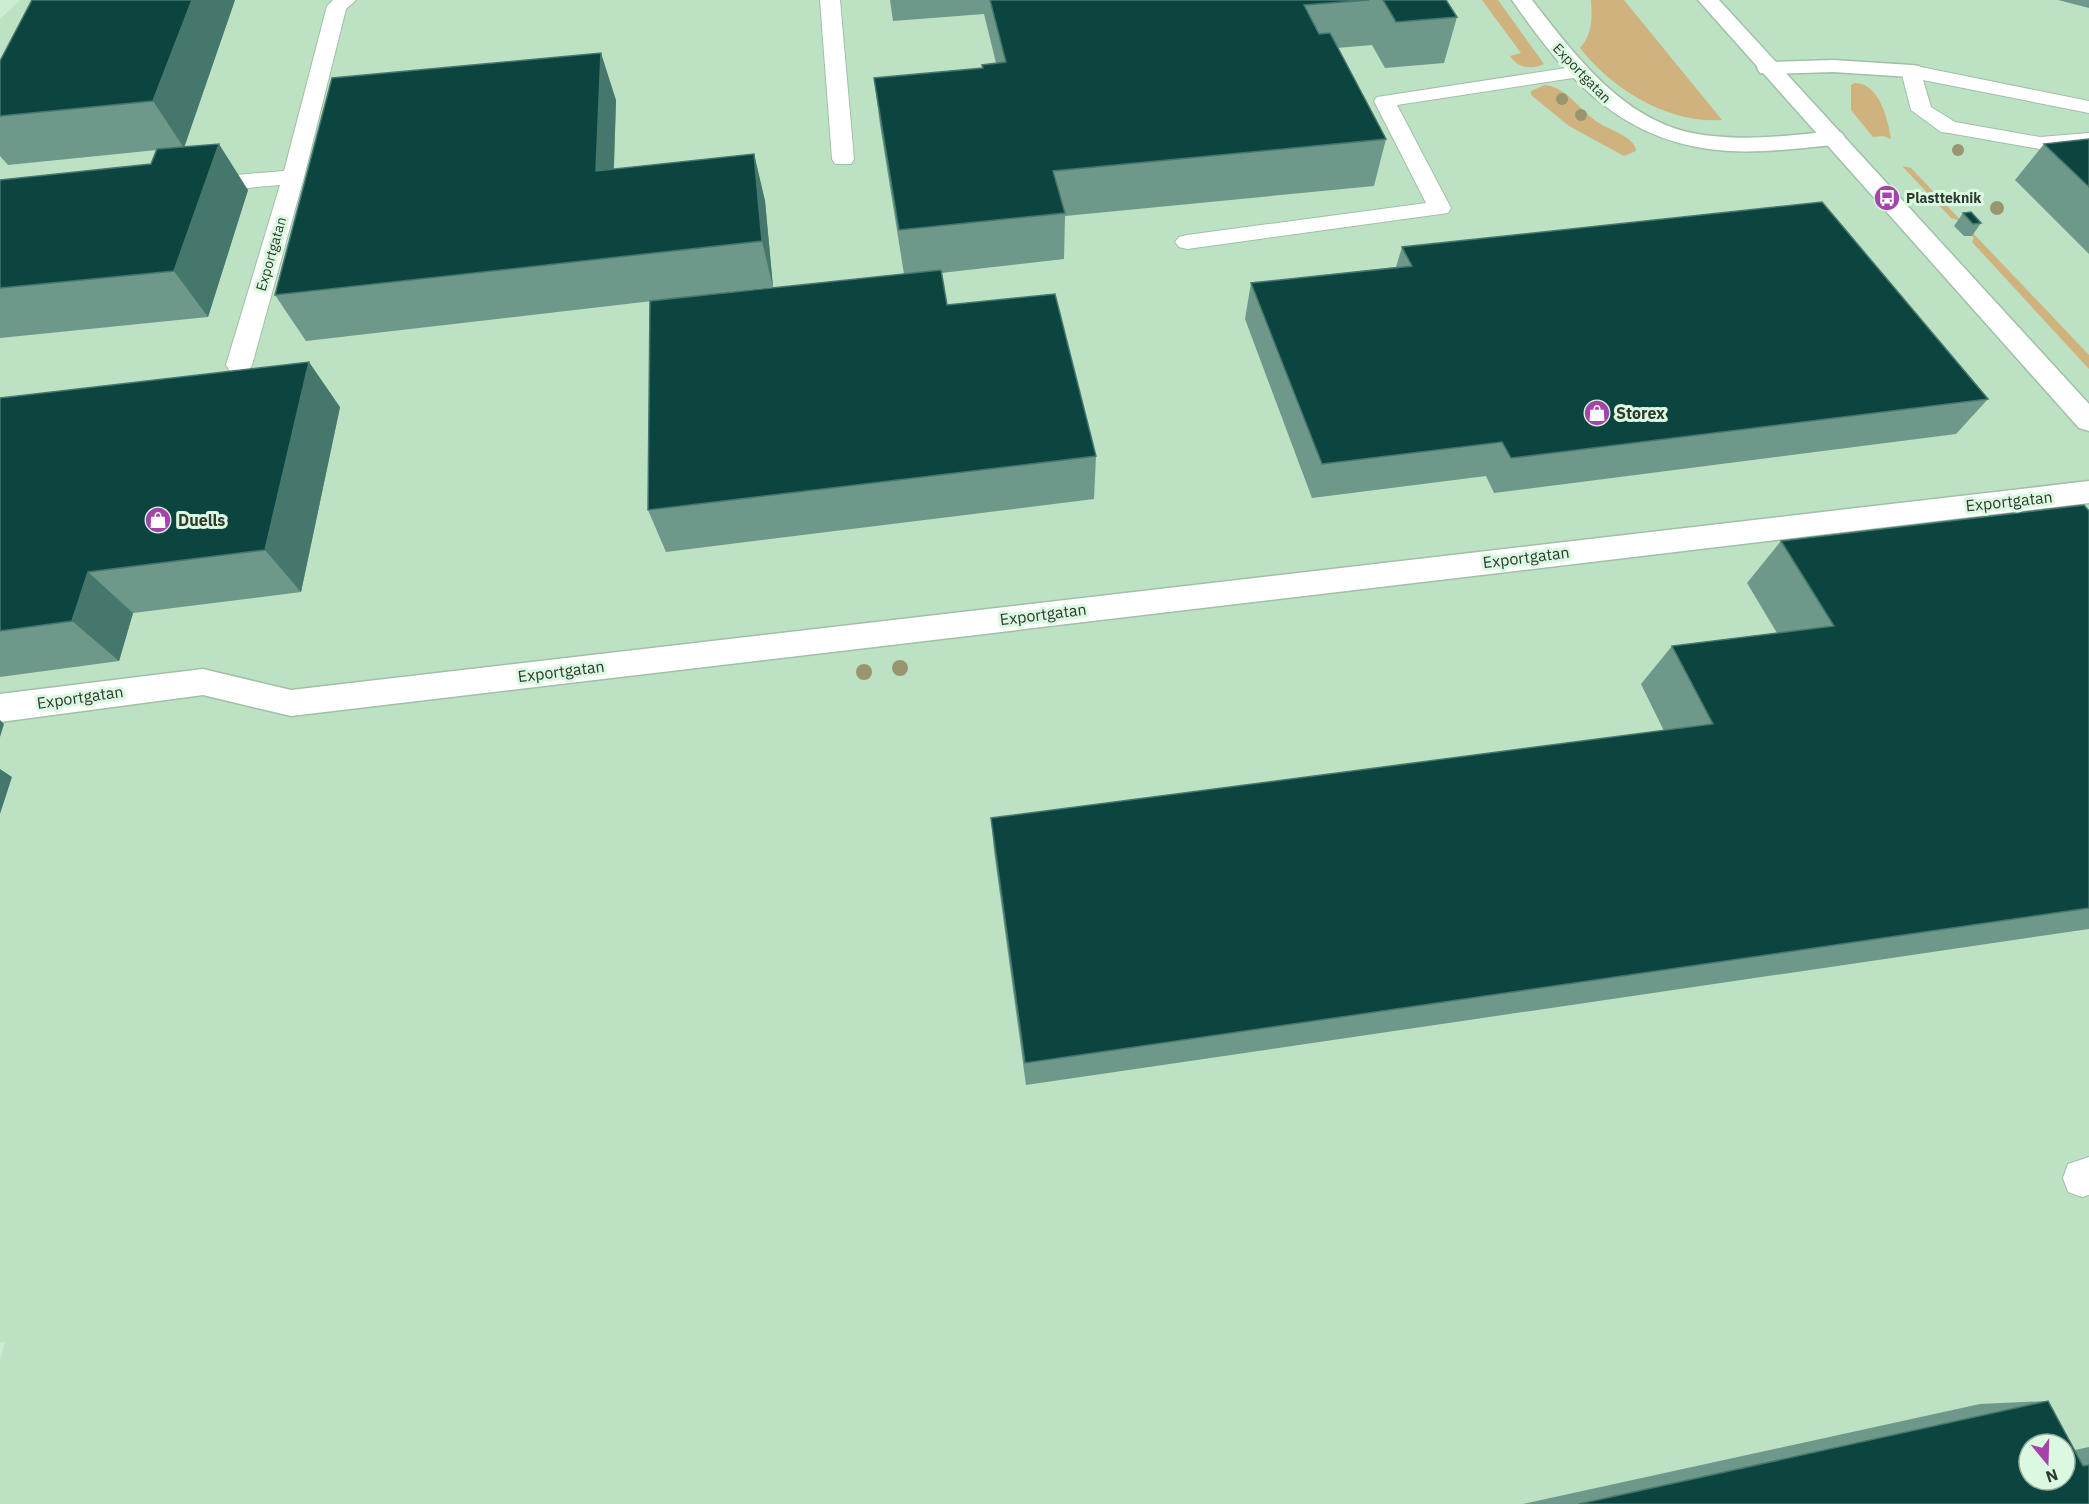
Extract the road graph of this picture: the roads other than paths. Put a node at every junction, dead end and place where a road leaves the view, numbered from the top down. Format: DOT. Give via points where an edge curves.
graph roads {
  1 [pos="346,0"];
  2 [pos="830,0"];
  3 [pos="1522,0"];
  4 [pos="1708,0"];
  5 [pos="1768,68"];
  6 [pos="1911,71"];
  7 [pos="1579,72"];
  8 [pos="2089,107"];
  9 [pos="1834,138"];
  10 [pos="2089,139"];
  11 [pos="843,159"];
  12 [pos="293,177"];
  13 [pos="176,188"];
  14 [pos="1187,242"];
  15 [pos="239,365"];
  16 [pos="2089,421"];
  17 [pos="2089,492"];
  18 [pos="2023,498"];
  19 [pos="2045,526"];
  20 [pos="0,708"];
  1 -- 12 [label="lane, Exportgatan" via="337,6"];
  2 -- 11 [label="lane"];
  3 -- 7 [label="street, Exportgatan"];
  4 -- 5 [label="street"];
  5 -- 6 [label="street" via="1833,66"];
  5 -- 9 [label="street"];
  6 -- 8 [label="lane"];
  6 -- 10 [label="lane" via="1921,110 1949,127 2040,143"];
  7 -- 9 [label="street, Exportgatan" via="1627,116 1683,140 1757,147"];
  7 -- 14 [label="lane" via="1384,101 1440,208"];
  9 -- 16 [label="street"];
  12 -- 13 [label="lane"];
  12 -- 15 [label="lane, Exportgatan"];
  17 -- 18 [label="street, Exportgatan"];
  18 -- 19 [label="lane"];
  18 -- 20 [label="street, Exportgatan" via="291,702 203,682"];
}
